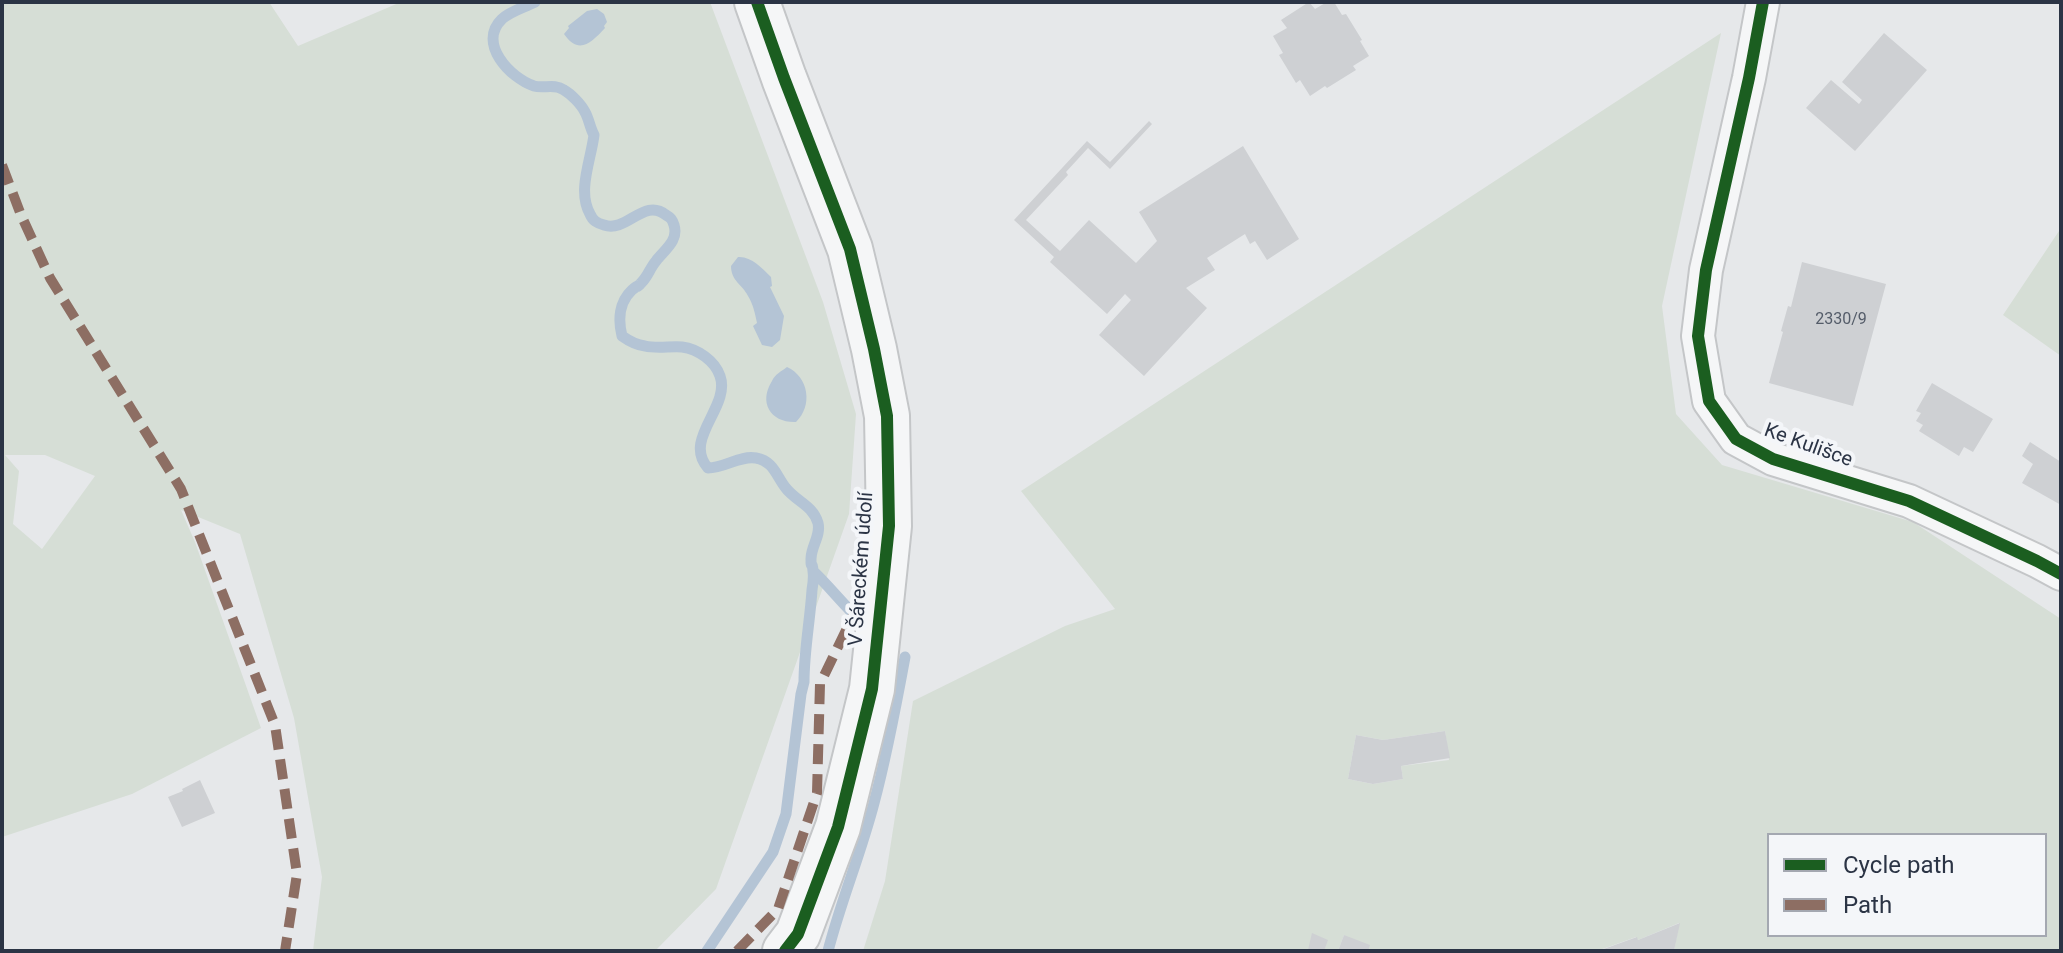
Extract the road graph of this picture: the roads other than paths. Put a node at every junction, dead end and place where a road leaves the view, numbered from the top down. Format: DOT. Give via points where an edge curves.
graph roads {
  1 [pos="757,2"];
  2 [pos="1763,2"];
  3 [pos="2061,574"];
  4 [pos="785,951"];
  1 -- 4 [label="street, V Šáreckém údolí" via="850,249 887,416 889,526 872,689 838,827 798,934"];
  2 -- 3 [label="street, Ke Kulišce" via="1706,270 1698,336 1709,401 1736,439 1773,459 1909,501"];
}
